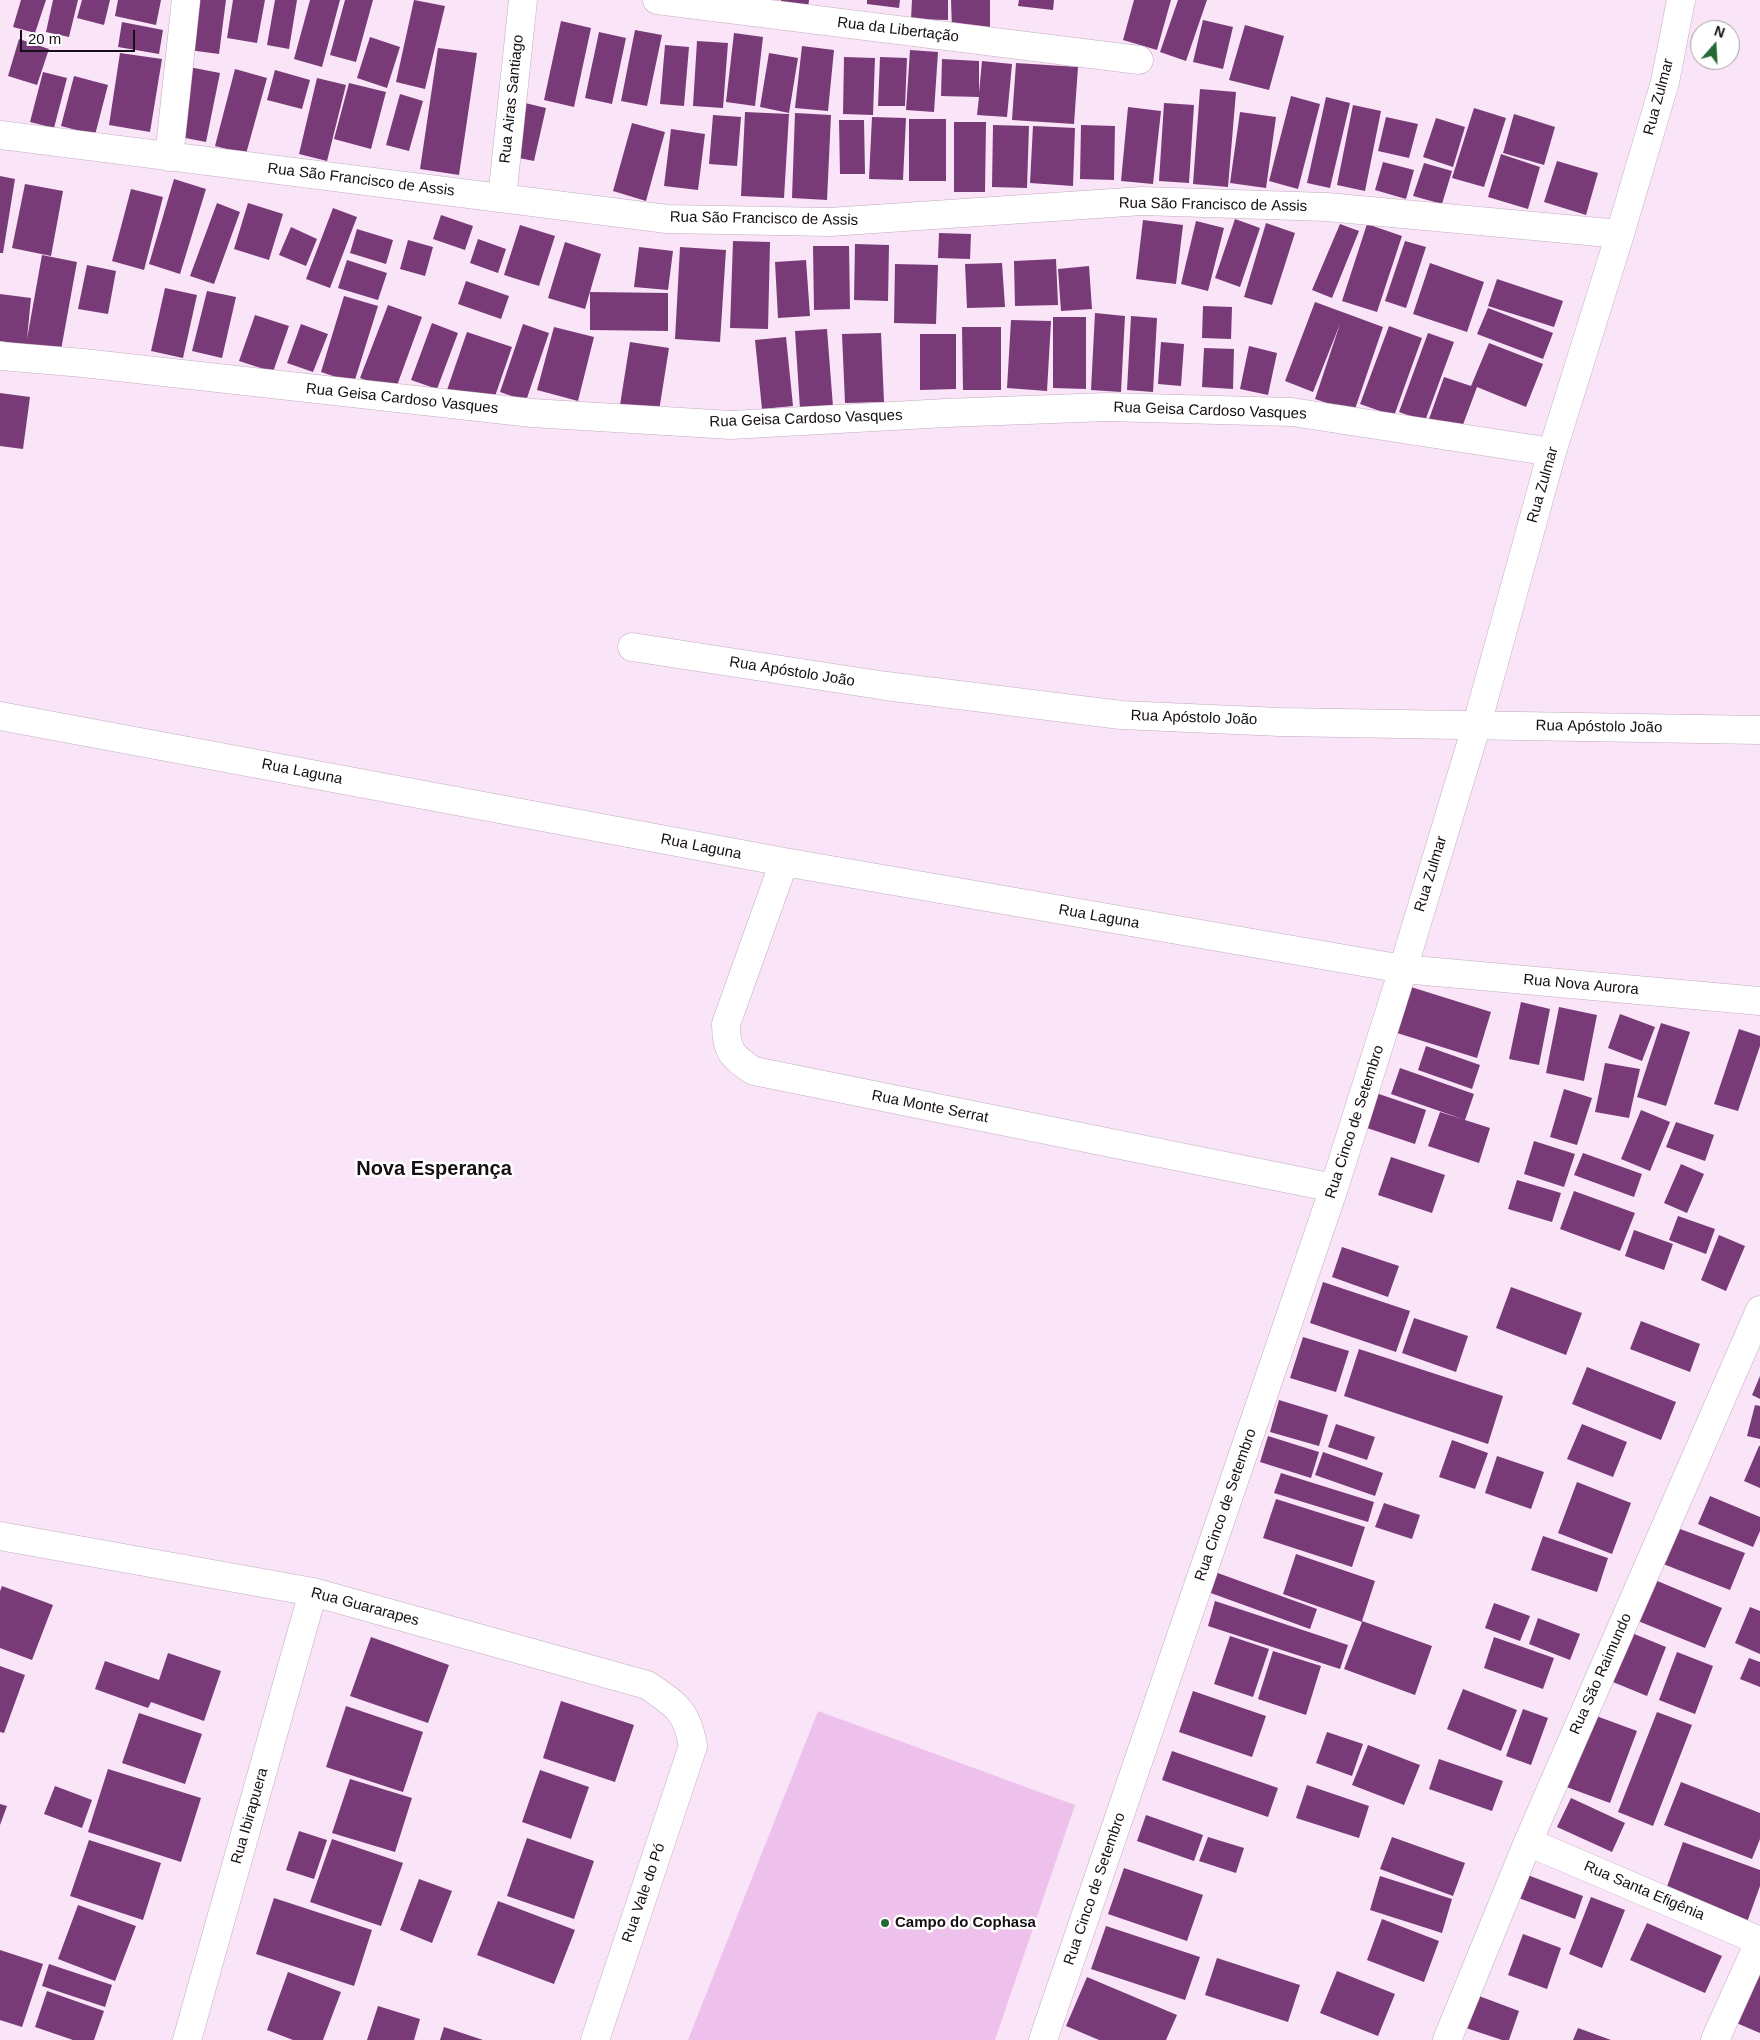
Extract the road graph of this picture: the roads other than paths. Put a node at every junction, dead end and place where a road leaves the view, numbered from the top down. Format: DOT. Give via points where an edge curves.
graph roads {
  1 [pos="186,0"];
  2 [pos="523,0"];
  3 [pos="657,0"];
  4 [pos="1681,0"];
  5 [pos="1139,60"];
  6 [pos="0,136"];
  7 [pos="169,156"];
  8 [pos="502,198"];
  9 [pos="1620,234"];
  10 [pos="0,356"];
  11 [pos="1552,452"];
  12 [pos="632,648"];
  13 [pos="0,716"];
  14 [pos="1477,724"];
  15 [pos="1760,730"];
  16 [pos="784,862"];
  17 [pos="1403,969"];
  18 [pos="1760,1002"];
  19 [pos="1334,1188"];
  20 [pos="1760,1310"];
  21 [pos="0,1536"];
  22 [pos="313,1592"];
  23 [pos="694,1746"];
  24 [pos="1528,1842"];
  25 [pos="1760,1941"];
  26 [pos="187,2040"];
  27 [pos="595,2040"];
  28 [pos="1043,2040"];
  29 [pos="1446,2040"];
  30 [pos="1715,2040"];
  1 -- 7 [label="street"];
  2 -- 8 [label="street, Rua Airas Santiago"];
  3 -- 5 [label="street, Rua da Libertação"];
  4 -- 9 [label="street, Rua Zulmar" via="1665,82"];
  6 -- 7 [label="street, Rua São Francisco de Assis"];
  7 -- 8 [label="street, Rua São Francisco de Assis"];
  8 -- 9 [label="street, Rua São Francisco de Assis" via="667,219 830,222 1152,201 1327,207"];
  9 -- 11 [label="street, Rua Zulmar"];
  10 -- 11 [label="street, Rua Geisa Cardoso Vasques" via="552,415 731,426 1107,407 1282,412"];
  11 -- 14 [label="street, Rua Zulmar"];
  12 -- 14 [label="street, Rua Apóstolo João" via="886,686 1121,715 1280,722"];
  13 -- 16 [label="street, Rua Laguna"];
  14 -- 15 [label="street, Rua Apóstolo João"];
  14 -- 17 [label="street, Rua Zulmar"];
  16 -- 17 [label="street, Rua Laguna"];
  16 -- 19 [label="street, Rua Monte Serrat" via="726,1024 726,1043 738,1061 754,1071"];
  17 -- 18 [label="street, Rua Nova Aurora"];
  17 -- 19 [label="street, Rua Cinco de Setembro"];
  19 -- 28 [label="street, Rua Cinco de Setembro"];
  20 -- 24 [label="street, Rua São Raimundo"];
  21 -- 22 [label="street, Rua Guararapes"];
  22 -- 23 [label="street, Rua Guararapes" via="647,1684 676,1705 690,1726"];
  22 -- 26 [label="street, Rua Ibirapuera"];
  23 -- 27 [label="street, Rua Vale do Pó"];
  24 -- 25 [label="street, Rua Santa Efigênia"];
  24 -- 29 [label="street, Rua São Raimundo"];
  25 -- 30 [label="street"];
}
